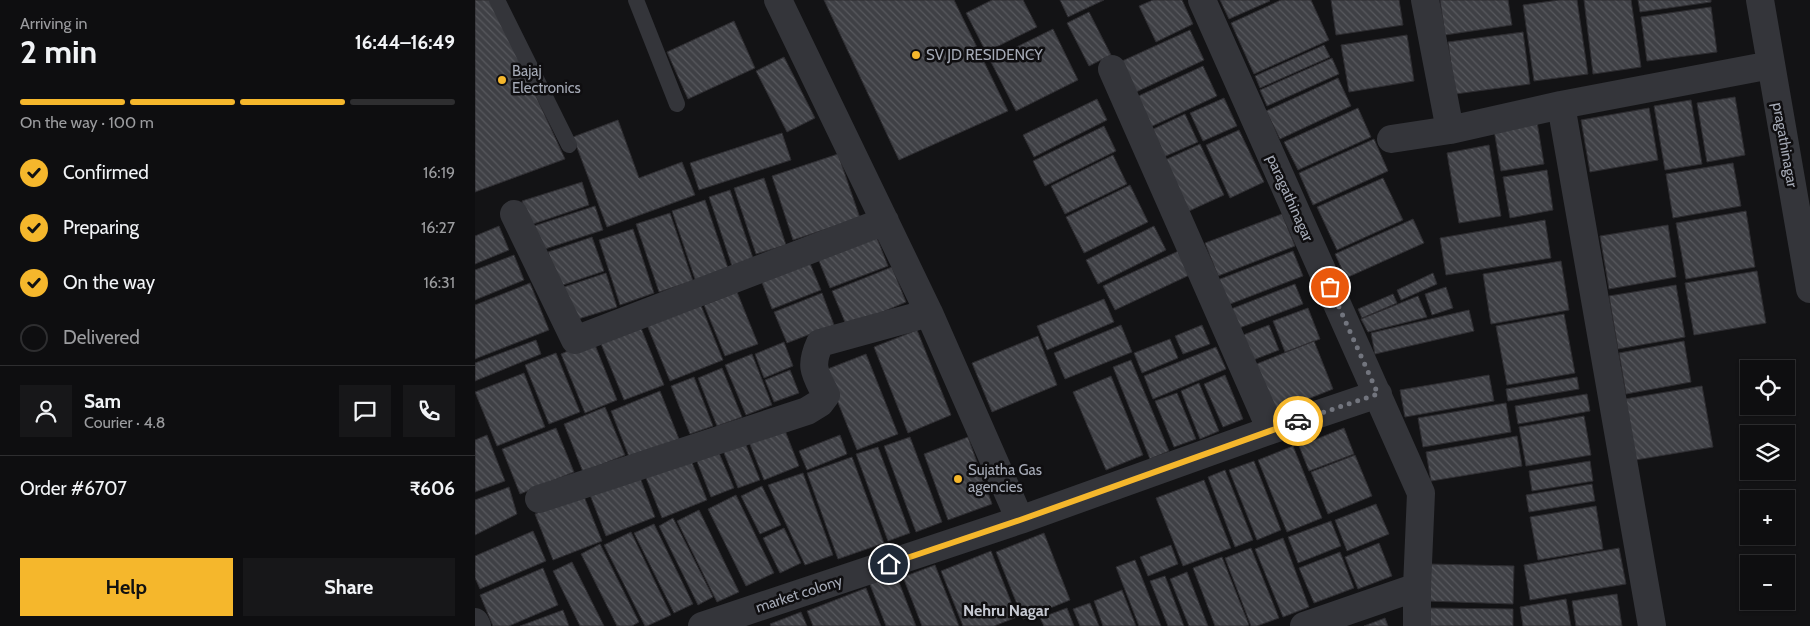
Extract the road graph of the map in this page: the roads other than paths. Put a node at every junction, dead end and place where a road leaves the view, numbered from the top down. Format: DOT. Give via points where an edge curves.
graph roads {
  1 [pos="497,0"];
  2 [pos="636,0"];
  3 [pos="778,0"];
  4 [pos="1202,0"];
  5 [pos="1425,0"];
  6 [pos="1760,0"];
  7 [pos="1771,65"];
  8 [pos="1112,69"];
  9 [pos="677,104"];
  10 [pos="1561,105"];
  11 [pos="1450,130"];
  12 [pos="1391,140"];
  13 [pos="569,145"];
  14 [pos="1800,175"];
  15 [pos="514,214"];
  16 [pos="885,221"];
  17 [pos="1810,289"];
  18 [pos="929,313"];
  19 [pos="1378,394"];
  20 [pos="1271,430"];
  21 [pos="539,499"];
  22 [pos="1020,520"];
  23 [pos="1417,587"];
  24 [pos="475,622"];
  25 [pos="477,626"];
  26 [pos="702,626"];
  27 [pos="1304,626"];
  28 [pos="1417,626"];
  29 [pos="1652,626"];
  1 -- 13 [label="lane"];
  2 -- 9 [label="lane"];
  3 -- 16 [label="street"];
  4 -- 19 [label="street, paragathinagar"];
  5 -- 11 [label="street"];
  6 -- 7 [label="street, pragathinagar"];
  7 -- 10 [label="street"];
  7 -- 14 [label="street, pragathinagar"];
  8 -- 20 [label="street"];
  10 -- 11 [label="street"];
  10 -- 29 [label="street"];
  11 -- 12 [label="street"];
  14 -- 17 [label="street, pragathinagar"];
  15 -- 16 [label="street" via="575,340"];
  16 -- 18 [label="street"];
  18 -- 21 [label="street" via="820,343 813,370 826,395 807,411"];
  18 -- 22 [label="street"];
  19 -- 20 [label="street, market colony"];
  19 -- 23 [label="street, paragathinagar" via="1421,493"];
  20 -- 22 [label="street, market colony"];
  22 -- 26 [label="street, market colony"];
  23 -- 27 [label="street"];
  23 -- 28 [label="street, paragathinagar"];
  24 -- 25 [label="street"];
}
